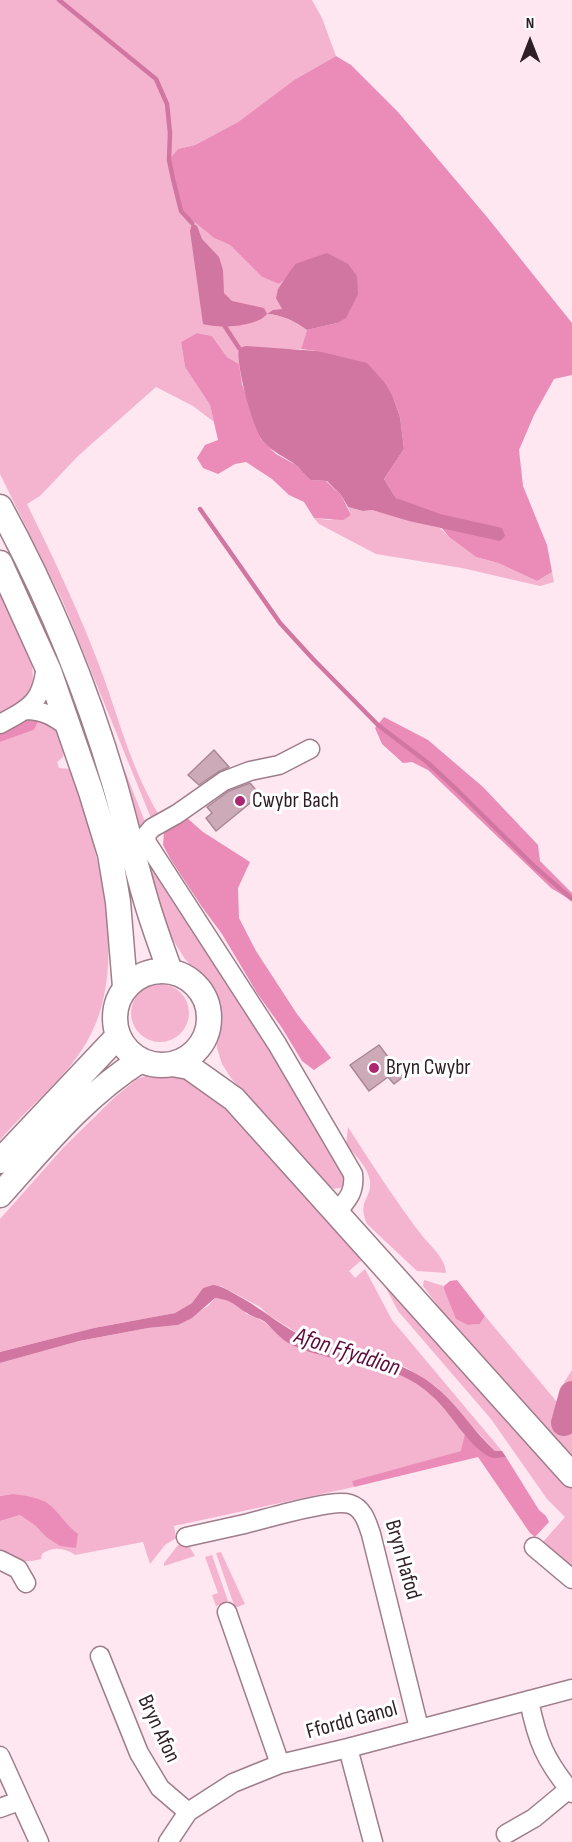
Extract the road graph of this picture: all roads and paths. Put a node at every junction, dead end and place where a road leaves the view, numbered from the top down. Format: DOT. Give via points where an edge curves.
graph roads {
  1 [pos="0,507"];
  2 [pos="0,563"];
  3 [pos="46,663"];
  4 [pos="25,710"];
  5 [pos="0,724"];
  6 [pos="70,728"];
  7 [pos="310,748"];
  8 [pos="170,971"];
  9 [pos="125,987"];
  10 [pos="118,1036"];
  11 [pos="201,1044"];
  12 [pos="141,1060"];
  13 [pos="172,1064"];
  14 [pos="234,1100"];
  15 [pos="0,1161"];
  16 [pos="0,1195"];
  17 [pos="337,1212"];
  18 [pos="572,1475"];
  19 [pos="198,1540"];
  20 [pos="536,1555"];
  21 [pos="0,1560"];
  22 [pos="26,1573"];
  23 [pos="572,1579"];
  24 [pos="227,1612"];
  25 [pos="100,1656"];
  26 [pos="121,1665"];
  27 [pos="113,1686"];
  28 [pos="572,1689"];
  29 [pos="529,1700"];
  30 [pos="419,1728"];
  31 [pos="348,1748"];
  32 [pos="0,1756"];
  33 [pos="280,1764"];
  34 [pos="570,1791"];
  35 [pos="19,1801"];
  36 [pos="0,1808"];
  37 [pos="188,1812"];
  38 [pos="505,1832"];
  39 [pos="39,1842"];
  40 [pos="168,1842"];
  41 [pos="373,1842"];
  1 -- 8 [label="main road" via="41,590 94,722"];
  2 -- 3 [label="main road"];
  3 -- 4 [label="street" via="44,683"];
  3 -- 6 [label="main road"];
  4 -- 5 [label="street"];
  4 -- 6 [label="street" via="51,714"];
  6 -- 9 [label="main road" via="110,854"];
  7 -- 17 [label="street" via="279,765 224,781 146,835 147,843 277,1044 353,1174 350,1197"];
  8 -- 9 [label="main road" via="153,971"];
  8 -- 11 [label="main road" via="185,976 201,991 208,1006 209,1020"];
  9 -- 10 [label="main road" via="115,1008"];
  10 -- 12 [label="main road" via="127,1050"];
  10 -- 15 [label="main road"];
  11 -- 13 [label="main road" via="189,1056"];
  11 -- 14 [label="main road"];
  12 -- 13 [label="main road"];
  12 -- 16 [label="main road" via="116,1076 65,1123"];
  13 -- 14 [label="main road" via="189,1067"];
  14 -- 17 [label="main road"];
  17 -- 18 [label="main road"];
  19 -- 30 [label="street, Bryn Hafod" via="293,1511 332,1504 350,1504 359,1511 367,1519"];
  20 -- 23 [label="street"];
  21 -- 22 [label="street"];
  24 -- 33 [label="street" via="245,1640"];
  25 -- 27 [label="street, Bryn Afon"];
  26 -- 27 [label="street" via="112,1670"];
  27 -- 37 [label="street, Bryn Afon" via="139,1753 160,1788"];
  28 -- 29 [label="street, Ffordd Ganol"];
  29 -- 30 [label="street, Ffordd Ganol"];
  29 -- 34 [label="street" via="542,1750"];
  30 -- 31 [label="street, Ffordd Ganol"];
  31 -- 33 [label="street, Ffordd Ganol"];
  31 -- 41 [label="street"];
  32 -- 35 [label="street"];
  33 -- 37 [label="street, Ffordd Ganol" via="233,1783"];
  34 -- 38 [label="street" via="534,1818"];
  35 -- 36 [label="street"];
  35 -- 39 [label="street"];
  37 -- 40 [label="street, Ffordd Ganol"];
}
